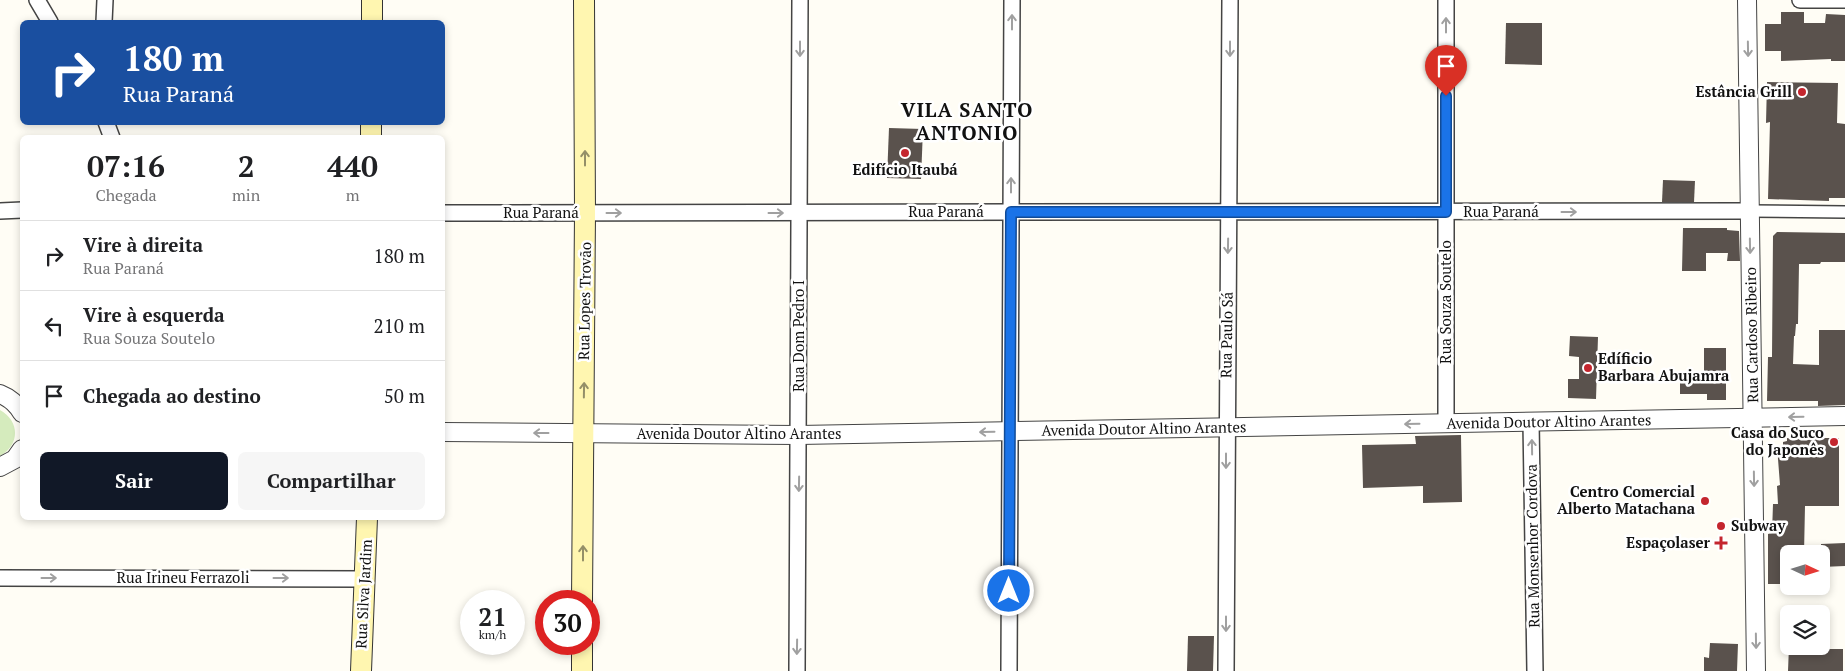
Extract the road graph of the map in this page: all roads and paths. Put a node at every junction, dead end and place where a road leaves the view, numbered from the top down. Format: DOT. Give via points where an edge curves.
graph roads {
  1 [pos="37,0"];
  2 [pos="104,0"];
  3 [pos="372,0"];
  4 [pos="584,0"];
  5 [pos="800,0"];
  6 [pos="1012,0"];
  7 [pos="1230,0"];
  8 [pos="1446,0"];
  9 [pos="1747,0"];
  10 [pos="1800,0"];
  11 [pos="1827,0"];
  12 [pos="1845,0"];
  13 [pos="49,20"];
  14 [pos="104,20"];
  15 [pos="372,20"];
  16 [pos="20,210"];
  17 [pos="0,211"];
  18 [pos="1750,211"];
  19 [pos="1011,212"];
  20 [pos="1228,212"];
  21 [pos="1446,212"];
  22 [pos="1845,212"];
  23 [pos="445,213"];
  24 [pos="586,213"];
  25 [pos="799,213"];
  26 [pos="0,394"];
  27 [pos="20,410"];
  28 [pos="1845,416"];
  29 [pos="1753,418"];
  30 [pos="1531,422"];
  31 [pos="1446,423"];
  32 [pos="1226,427"];
  33 [pos="1010,431"];
  34 [pos="445,432"];
  35 [pos="583,434"];
  36 [pos="799,435"];
  37 [pos="20,452"];
  38 [pos="0,467"];
  39 [pos="367,520"];
  40 [pos="0,578"];
  41 [pos="366,578"];
  42 [pos="582,590"];
  43 [pos="582,655"];
  44 [pos="361,671"];
  45 [pos="582,671"];
  46 [pos="797,671"];
  47 [pos="1009,671"];
  48 [pos="1226,671"];
  49 [pos="1535,671"];
  50 [pos="1756,671"];
  1 -- 13 [label="street"];
  2 -- 14 [label="street"];
  3 -- 15 [label="main road"];
  24 -- 4 [label="main road, Rua Lopes Trovão, one-way"];
  5 -- 25 [label="street, Rua Dom Pedro I, one-way"];
  19 -- 6 [label="street, one-way"];
  7 -- 20 [label="street, Rua Paulo Sá, one-way"];
  21 -- 8 [label="street, Rua Souza Soutelo, one-way"];
  9 -- 18 [label="street, Rua Cardoso Ribeiro, one-way"];
  10 -- 11 [label="street"];
  11 -- 12 [label="street"];
  16 -- 17 [label="street"];
  21 -- 18 [label="street, Rua Paraná, one-way"];
  18 -- 22 [label="street"];
  18 -- 29 [label="street, Rua Cardoso Ribeiro, one-way"];
  19 -- 20 [label="street, Rua Paraná"];
  19 -- 25 [label="street, Rua Paraná"];
  19 -- 33 [label="street"];
  20 -- 21 [label="street, Rua Paraná"];
  20 -- 32 [label="street, Rua Paulo Sá, one-way"];
  21 -- 31 [label="street, Rua Souza Soutelo"];
  23 -- 24 [label="street, Rua Paraná"];
  24 -- 25 [label="street, Rua Paraná, one-way"];
  35 -- 24 [label="main road, Rua Lopes Trovão, one-way"];
  25 -- 36 [label="street, Rua Dom Pedro I"];
  26 -- 27 [label="street"];
  28 -- 29 [label="street, Avenida Doutor Altino Arantes, one-way"];
  29 -- 30 [label="street, Avenida Doutor Altino Arantes"];
  29 -- 50 [label="street, Rua Cardoso Ribeiro, one-way"];
  30 -- 31 [label="street, Avenida Doutor Altino Arantes"];
  49 -- 30 [label="street, Rua Monsenhor Cordova, one-way"];
  31 -- 32 [label="street, Avenida Doutor Altino Arantes, one-way"];
  32 -- 33 [label="street, Avenida Doutor Altino Arantes"];
  32 -- 48 [label="street, Rua Paulo Sá, one-way"];
  33 -- 36 [label="street, Avenida Doutor Altino Arantes, one-way"];
  33 -- 47 [label="street"];
  35 -- 34 [label="street, Avenida Doutor Altino Arantes, one-way"];
  35 -- 36 [label="street, Avenida Doutor Altino Arantes"];
  42 -- 35 [label="main road, Rua Lopes Trovão, one-way"];
  36 -- 46 [label="street, Rua Dom Pedro I, one-way"];
  37 -- 38 [label="street" via="15,459"];
  39 -- 41 [label="main road, Rua Silva Jardim"];
  40 -- 41 [label="street, Rua Irineu Ferrazoli, one-way"];
  41 -- 44 [label="main road, Rua Silva Jardim"];
  43 -- 45 [label="main road"];
}
